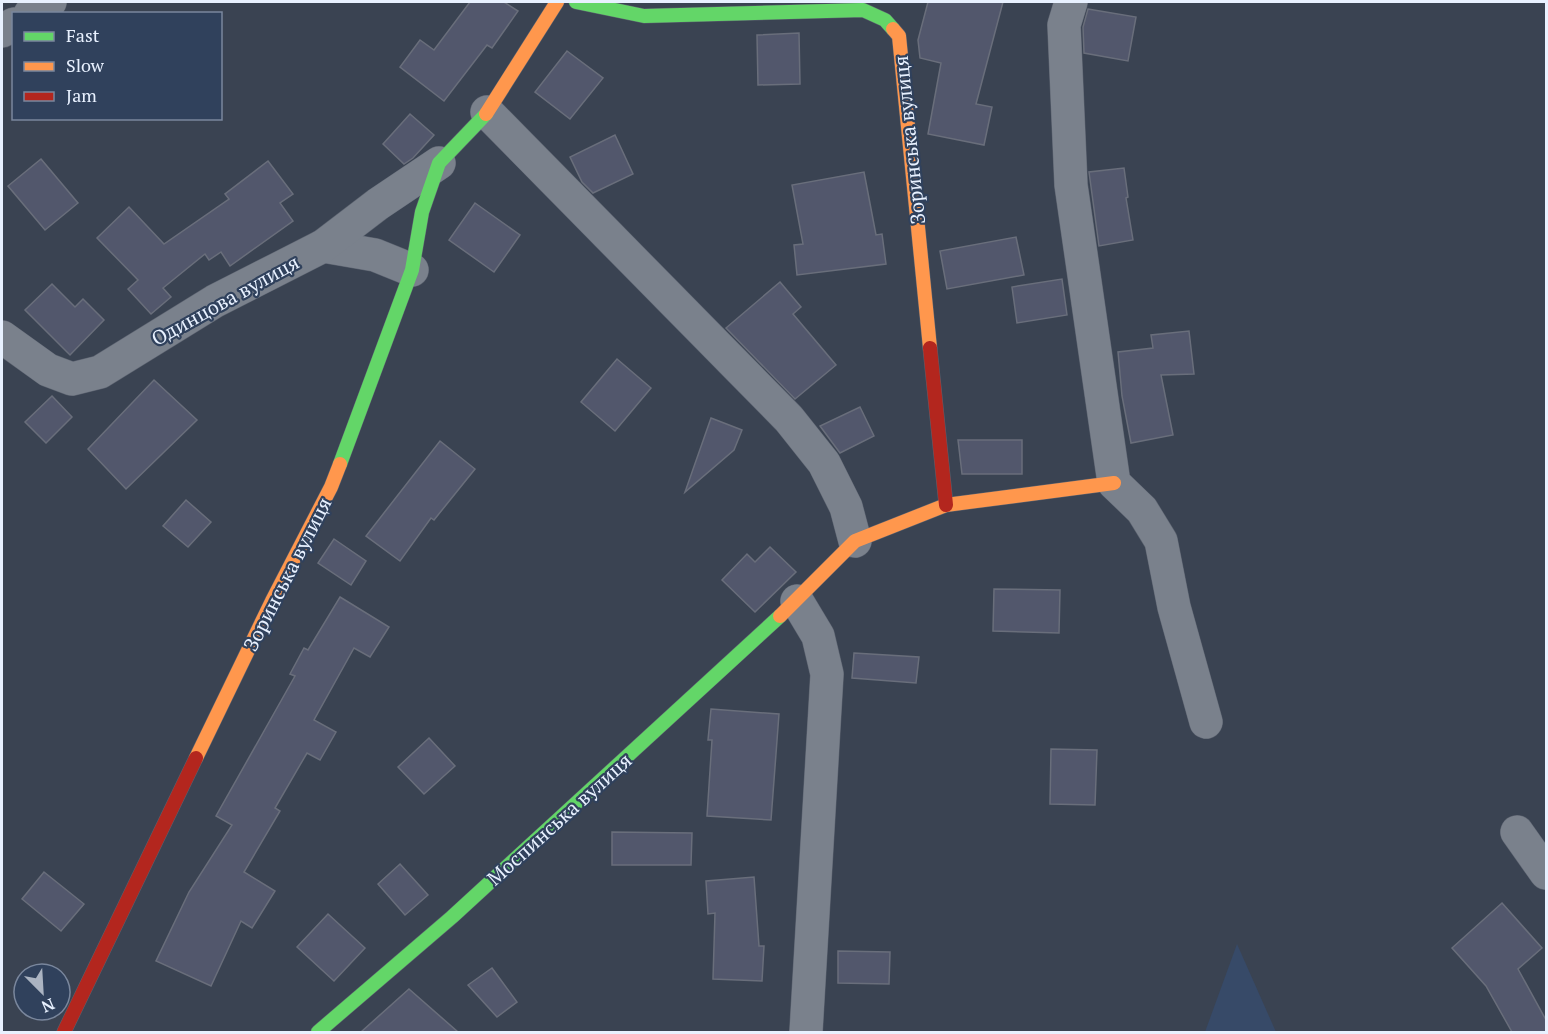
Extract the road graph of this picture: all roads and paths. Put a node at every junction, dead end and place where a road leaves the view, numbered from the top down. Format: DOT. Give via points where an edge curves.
graph roads {
  1 [pos="50,2"];
  2 [pos="557,2"];
  3 [pos="576,2"];
  4 [pos="1071,2"];
  5 [pos="33,12"];
  6 [pos="487,112"];
  7 [pos="439,163"];
  8 [pos="323,246"];
  9 [pos="412,270"];
  10 [pos="2,337"];
  11 [pos="1114,483"];
  12 [pos="946,505"];
  13 [pos="855,541"];
  14 [pos="797,601"];
  15 [pos="1206,722"];
  16 [pos="1518,832"];
  17 [pos="1546,873"];
  18 [pos="64,1032"];
  19 [pos="318,1032"];
  20 [pos="806,1032"];
  1 -- 5 [label="street"];
  2 -- 6 [label="street, Зоринська вулиця"];
  3 -- 12 [label="street, Зоринська вулиця" via="644,16 863,10 885,20 898,36"];
  4 -- 11 [label="street" via="1064,25 1071,185"];
  6 -- 7 [label="street, Зоринська вулиця"];
  6 -- 13 [label="street" via="789,419 824,463 846,507"];
  7 -- 8 [label="street, Одинцова вулиця"];
  7 -- 9 [label="street, Зоринська вулиця" via="422,212"];
  8 -- 9 [label="street" via="375,255"];
  8 -- 10 [label="street, Одинцова вулиця" via="215,301 100,372 72,379 48,370"];
  9 -- 18 [label="street, Зоринська вулиця" via="331,487"];
  11 -- 12 [label="street, Моспинська вулиця"];
  11 -- 15 [label="street" via="1142,510 1161,541 1174,607"];
  12 -- 13 [label="street, Моспинська вулиця"];
  13 -- 14 [label="street, Моспинська вулиця"];
  14 -- 19 [label="street, Моспинська вулиця" via="452,917"];
  14 -- 20 [label="street" via="818,636 827,674"];
  16 -- 17 [label="street"];
}
